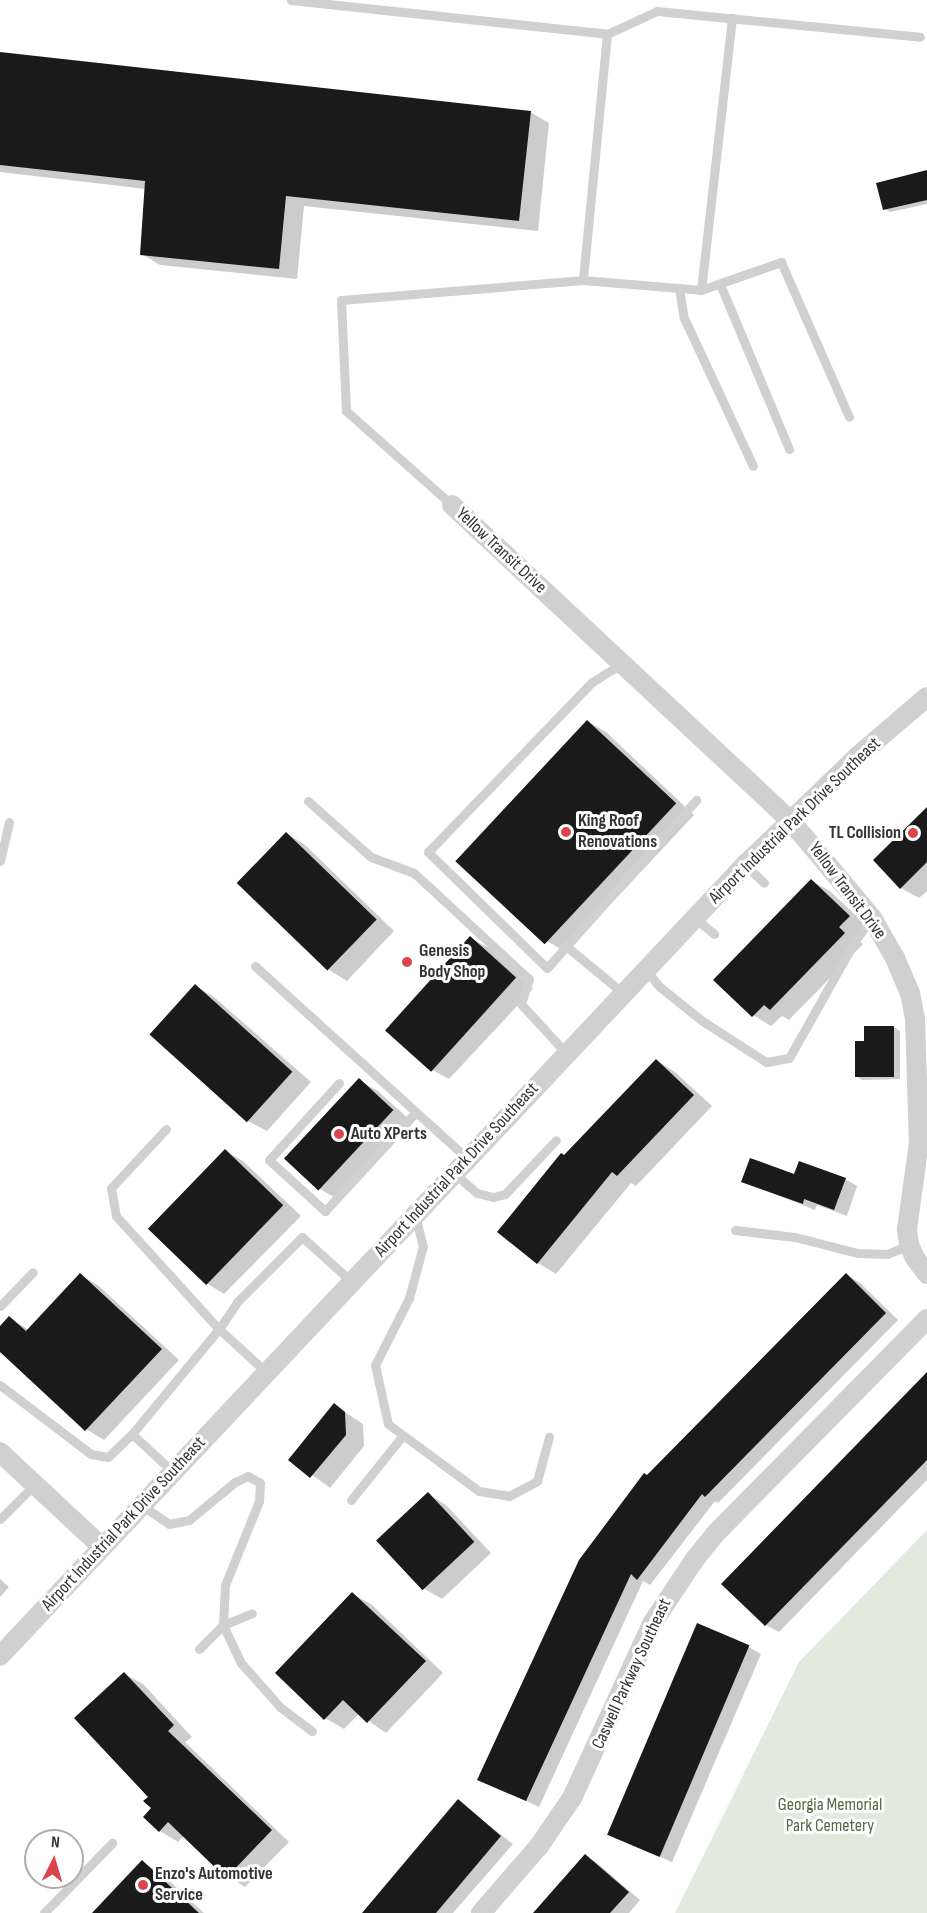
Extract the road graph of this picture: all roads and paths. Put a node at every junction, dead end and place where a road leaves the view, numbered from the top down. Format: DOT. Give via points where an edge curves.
graph roads {
  1 [pos="291,0"];
  2 [pos="732,18"];
  3 [pos="607,34"];
  4 [pos="920,37"];
  5 [pos="583,280"];
  6 [pos="720,284"];
  7 [pos="679,288"];
  8 [pos="701,290"];
  9 [pos="849,417"];
  10 [pos="789,448"];
  11 [pos="753,466"];
  12 [pos="452,505"];
  13 [pos="621,663"];
  14 [pos="927,697"];
  15 [pos="696,800"];
  16 [pos="308,801"];
  17 [pos="790,820"];
  18 [pos="9,822"];
  19 [pos="0,861"];
  20 [pos="745,865"];
  21 [pos="764,882"];
  22 [pos="695,918"];
  23 [pos="872,918"];
  24 [pos="714,934"];
  25 [pos="566,946"];
  26 [pos="255,966"];
  27 [pos="646,970"];
  28 [pos="624,994"];
  29 [pos="567,1054"];
  30 [pos="339,1083"];
  31 [pos="416,1112"];
  32 [pos="166,1129"];
  33 [pos="556,1140"];
  34 [pos="469,1160"];
  35 [pos="455,1174"];
  36 [pos="415,1215"];
  37 [pos="735,1230"];
  38 [pos="909,1245"];
  39 [pos="33,1272"];
  40 [pos="927,1274"];
  41 [pos="352,1282"];
  42 [pos="0,1306"];
  43 [pos="927,1319"];
  44 [pos="219,1329"];
  45 [pos="266,1372"];
  46 [pos="0,1385"];
  47 [pos="132,1434"];
  48 [pos="403,1435"];
  49 [pos="549,1437"];
  50 [pos="0,1452"];
  51 [pos="173,1472"];
  52 [pos="35,1484"];
  53 [pos="351,1500"];
  54 [pos="141,1505"];
  55 [pos="0,1519"];
  56 [pos="102,1547"];
  57 [pos="252,1613"];
  58 [pos="223,1625"];
  59 [pos="199,1649"];
  60 [pos="0,1656"];
  61 [pos="312,1731"];
  62 [pos="112,1843"];
  63 [pos="44,1913"];
  64 [pos="481,1913"];
  1 -- 3 [label="lane"];
  2 -- 3 [label="lane" via="657,11"];
  2 -- 4 [label="lane"];
  2 -- 8 [label="lane"];
  3 -- 5 [label="lane"];
  5 -- 7 [label="lane"];
  5 -- 12 [label="lane" via="341,300 346,411"];
  6 -- 8 [label="lane"];
  6 -- 9 [label="lane" via="781,262"];
  6 -- 10 [label="lane"];
  7 -- 8 [label="lane"];
  7 -- 11 [label="lane" via="684,318"];
  12 -- 13 [label="street, Yellow Transit Drive"];
  13 -- 17 [label="street, Yellow Transit Drive"];
  13 -- 25 [label="lane" via="592,682 428,852 547,968"];
  14 -- 17 [label="street, Airport Industrial Park Drive Southeast"];
  15 -- 25 [label="lane"];
  16 -- 29 [label="lane" via="371,857 414,873 529,979 521,1004"];
  17 -- 20 [label="street, Airport Industrial Park Drive Southeast"];
  17 -- 23 [label="street, Yellow Transit Drive"];
  18 -- 19 [label="lane"];
  20 -- 21 [label="lane"];
  20 -- 22 [label="street, Airport Industrial Park Drive Southeast"];
  22 -- 24 [label="lane"];
  22 -- 27 [label="street, Airport Industrial Park Drive Southeast"];
  23 -- 27 [label="lane" via="856,939 789,1058 766,1062 701,1020 660,987"];
  23 -- 38 [label="street, Yellow Transit Drive" via="895,958 910,993 915,1018 919,1142 908,1214"];
  25 -- 28 [label="lane"];
  26 -- 31 [label="lane"];
  27 -- 28 [label="street, Airport Industrial Park Drive Southeast"];
  28 -- 29 [label="street, Airport Industrial Park Drive Southeast"];
  29 -- 34 [label="street, Airport Industrial Park Drive Southeast"];
  30 -- 31 [label="lane" via="269,1160 325,1210"];
  31 -- 34 [label="lane"];
  32 -- 44 [label="lane" via="111,1188 116,1216"];
  33 -- 35 [label="lane" via="505,1194 493,1197 477,1193"];
  34 -- 35 [label="street, Airport Industrial Park Drive Southeast"];
  35 -- 36 [label="street, Airport Industrial Park Drive Southeast"];
  36 -- 41 [label="street, Airport Industrial Park Drive Southeast"];
  36 -- 48 [label="lane" via="423,1246 409,1298 375,1365 388,1424"];
  37 -- 38 [label="lane" via="795,1237 858,1253 887,1254"];
  38 -- 40 [label="street, Yellow Transit Drive"];
  39 -- 42 [label="lane"];
  41 -- 44 [label="lane" via="302,1237 237,1302"];
  41 -- 45 [label="street, Airport Industrial Park Drive Southeast"];
  43 -- 64 [label="street, Caswell Parkway Southeast" via="695,1559 653,1622 572,1798 539,1846"];
  44 -- 45 [label="lane"];
  44 -- 47 [label="lane"];
  45 -- 51 [label="street, Airport Industrial Park Drive Southeast"];
  46 -- 47 [label="lane" via="91,1454 108,1457"];
  47 -- 51 [label="lane"];
  48 -- 49 [label="lane" via="478,1491 509,1496 537,1481"];
  48 -- 53 [label="lane"];
  50 -- 52 [label="street"];
  51 -- 54 [label="street, Airport Industrial Park Drive Southeast"];
  52 -- 55 [label="lane"];
  52 -- 56 [label="street"];
  54 -- 56 [label="street, Airport Industrial Park Drive Southeast"];
  54 -- 58 [label="lane" via="169,1524 189,1520 248,1476 260,1483 259,1501 225,1585"];
  56 -- 60 [label="street, Airport Industrial Park Drive Southeast"];
  57 -- 58 [label="lane"];
  58 -- 59 [label="lane"];
  58 -- 61 [label="lane" via="240,1663 280,1707"];
  62 -- 63 [label="lane"];
}
